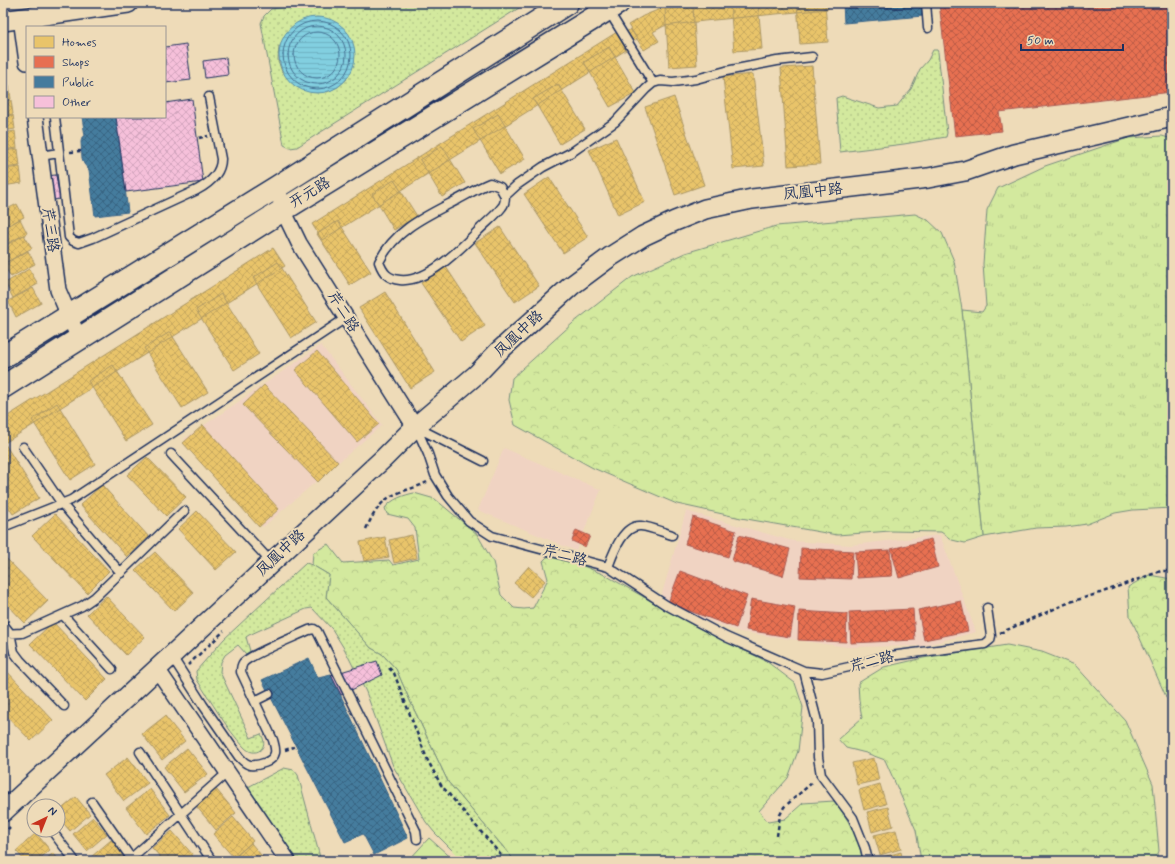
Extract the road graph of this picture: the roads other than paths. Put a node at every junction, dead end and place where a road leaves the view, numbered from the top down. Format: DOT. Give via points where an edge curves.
graph roads {
  1 [pos="128,3"];
  2 [pos="567,3"];
  3 [pos="926,3"];
  4 [pos="609,5"];
  5 [pos="12,20"];
  6 [pos="928,28"];
  7 [pos="812,57"];
  8 [pos="26,59"];
  9 [pos="653,83"];
  10 [pos="209,97"];
  11 [pos="1172,117"];
  12 [pos="35,118"];
  13 [pos="55,118"];
  14 [pos="59,154"];
  15 [pos="40,156"];
  16 [pos="277,187"];
  17 [pos="505,196"];
  18 [pos="283,210"];
  19 [pos="69,316"];
  20 [pos="346,318"];
  21 [pos="79,339"];
  22 [pos="3,358"];
  23 [pos="3,387"];
  24 [pos="415,427"];
  25 [pos="22,447"];
  26 [pos="171,454"];
  27 [pos="482,461"];
  28 [pos="62,504"];
  29 [pos="184,511"];
  30 [pos="3,527"];
  31 [pos="672,535"];
  32 [pos="271,562"];
  33 [pos="608,568"];
  34 [pos="121,573"];
  35 [pos="987,608"];
  36 [pos="63,614"];
  37 [pos="3,624"];
  38 [pos="7,634"];
  39 [pos="171,655"];
  40 [pos="112,669"];
  41 [pos="157,669"];
  42 [pos="804,671"];
  43 [pos="269,694"];
  44 [pos="255,701"];
  45 [pos="64,706"];
  46 [pos="140,752"];
  47 [pos="227,773"];
  48 [pos="92,802"];
  49 [pos="3,812"];
  50 [pos="181,814"];
  51 [pos="57,838"];
  52 [pos="417,839"];
  53 [pos="131,860"];
  54 [pos="75,861"];
  55 [pos="212,861"];
  56 [pos="288,861"];
  57 [pos="868,861"];
  1 -- 5 [label="street"];
  2 -- 16 [label="main road, 开元路"];
  3 -- 6 [label="lane"];
  4 -- 9 [label="lane"];
  4 -- 18 [label="main road, 开元路"];
  5 -- 8 [label="street"];
  7 -- 9 [label="lane" via="777,61 696,79"];
  9 -- 17 [label="lane" via="615,122 572,152 543,167"];
  10 -- 14 [label="lane" via="221,159 216,175 197,190 80,243 69,237"];
  11 -- 24 [label="street, 凤凰中路" via="1014,154 965,171 928,178 786,195 701,219 665,234 610,267 573,295 502,359 477,374"];
  12 -- 15 [label="street, 芹三路"];
  13 -- 14 [label="lane"];
  14 -- 15 [label="lane"];
  15 -- 19 [label="street, 芹三路" via="58,290"];
  16 -- 18 [label="street, 芹二路"];
  16 -- 19 [label="main road, 开元路"];
  17 -- 17 [label="lane" via="500,187 490,183 478,187 412,224 397,236 383,253 379,262 382,272 392,279 408,281 423,276 471,238 503,206"];
  18 -- 20 [label="street, 芹二路"];
  18 -- 21 [label="main road, 开元路"];
  19 -- 21 [label="street, 芹三路"];
  19 -- 22 [label="main road, 开元路"];
  20 -- 24 [label="street, 芹二路"];
  20 -- 28 [label="lane"];
  21 -- 23 [label="main road, 开元路"];
  24 -- 27 [label="lane"];
  24 -- 32 [label="street, 凤凰中路"];
  24 -- 33 [label="lane, 芹二路" via="435,475 448,496 469,521 492,536"];
  25 -- 28 [label="lane"];
  26 -- 32 [label="lane"];
  28 -- 30 [label="lane"];
  28 -- 34 [label="lane"];
  29 -- 34 [label="lane"];
  31 -- 33 [label="lane" via="641,526 634,527 621,539"];
  32 -- 39 [label="street, 凤凰中路"];
  33 -- 42 [label="lane, 芹二路" via="726,637"];
  34 -- 36 [label="lane" via="95,597"];
  35 -- 42 [label="lane, 芹二路" via="992,636 985,644 882,657 822,673"];
  36 -- 38 [label="lane" via="22,632"];
  36 -- 40 [label="lane"];
  37 -- 38 [label="lane"];
  38 -- 45 [label="lane" via="20,660"];
  39 -- 41 [label="street, 凤凰中路"];
  39 -- 44 [label="lane" via="239,757 249,765 271,759 275,749"];
  41 -- 47 [label="street"];
  41 -- 49 [label="street, 凤凰中路"];
  42 -- 57 [label="lane" via="817,721 821,775 854,818"];
  43 -- 44 [label="lane"];
  44 -- 52 [label="lane" via="241,672 243,663 314,628 416,831"];
  46 -- 50 [label="lane"];
  47 -- 50 [label="lane"];
  47 -- 56 [label="street"];
  48 -- 53 [label="lane"];
  50 -- 53 [label="lane"];
  50 -- 55 [label="lane"];
  51 -- 54 [label="lane"];
}
